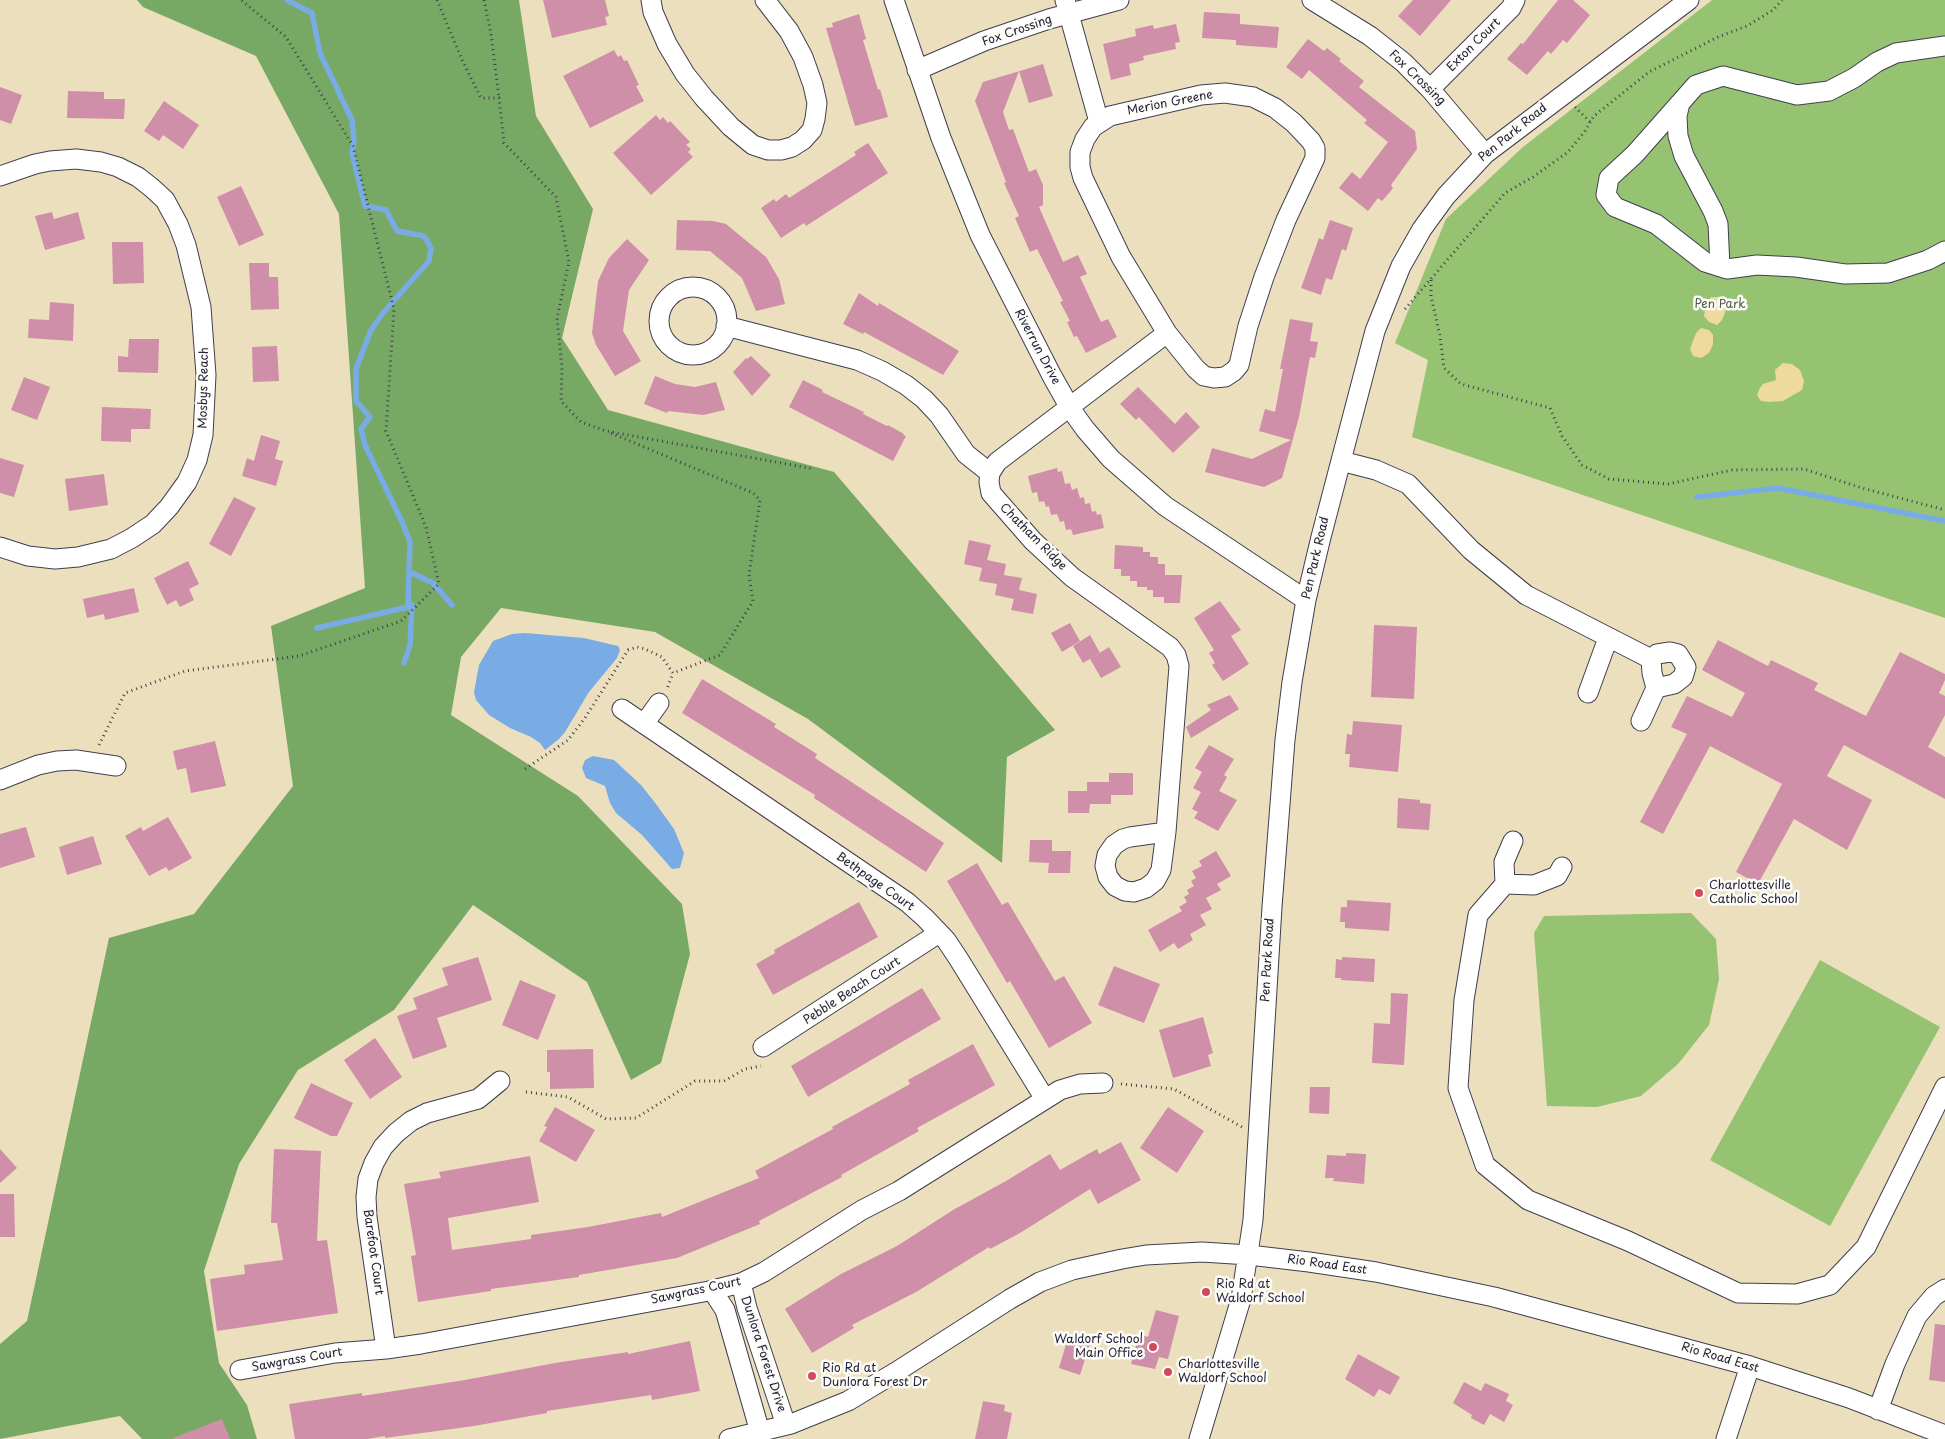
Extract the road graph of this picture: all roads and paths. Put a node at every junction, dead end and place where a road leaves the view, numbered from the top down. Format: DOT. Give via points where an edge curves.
graph roads {
  1 [pos="241,0"];
  2 [pos="437,0"];
  3 [pos="484,0"];
  4 [pos="651,0"];
  5 [pos="765,0"];
  6 [pos="894,0"];
  7 [pos="1119,0"];
  8 [pos="1312,0"];
  9 [pos="1515,0"];
  10 [pos="1689,0"];
  11 [pos="1782,0"];
  12 [pos="1066,7"];
  13 [pos="1945,46"];
  14 [pos="917,70"];
  15 [pos="1430,89"];
  16 [pos="499,98"];
  17 [pos="1680,102"];
  18 [pos="1099,122"];
  19 [pos="1485,154"];
  20 [pos="0,176"];
  21 [pos="1945,251"];
  22 [pos="1720,267"];
  23 [pos="726,326"];
  24 [pos="1167,334"];
  25 [pos="1070,408"];
  26 [pos="606,431"];
  27 [pos="1341,460"];
  28 [pos="814,469"];
  29 [pos="990,474"];
  30 [pos="1945,510"];
  31 [pos="0,547"];
  32 [pos="1306,600"];
  33 [pos="1608,638"];
  34 [pos="1651,660"];
  35 [pos="673,673"];
  36 [pos="1656,688"];
  37 [pos="1588,693"];
  38 [pos="659,702"];
  39 [pos="622,709"];
  40 [pos="1641,721"];
  41 [pos="644,724"];
  42 [pos="93,762"];
  43 [pos="116,766"];
  44 [pos="525,769"];
  45 [pos="0,780"];
  46 [pos="1166,832"];
  47 [pos="1513,841"];
  48 [pos="1562,867"];
  49 [pos="1505,884"];
  50 [pos="939,933"];
  51 [pos="764,1056"];
  52 [pos="500,1081"];
  53 [pos="1103,1083"];
  54 [pos="1945,1087"];
  55 [pos="526,1092"];
  56 [pos="1045,1099"];
  57 [pos="1247,1130"];
  58 [pos="1249,1255"];
  59 [pos="741,1283"];
  60 [pos="712,1290"];
  61 [pos="1945,1290"];
  62 [pos="386,1349"];
  63 [pos="1750,1366"];
  64 [pos="240,1370"];
  65 [pos="1878,1410"];
  66 [pos="786,1425"];
  67 [pos="760,1432"];
  68 [pos="1945,1435"];
  69 [pos="729,1439"];
  70 [pos="1199,1439"];
  71 [pos="1726,1439"];
  1 -- 42 [label="path" via="286,37 353,146 394,309 386,431 426,527 439,584 401,621 299,656 185,671 125,693"];
  2 -- 16 [label="path" via="481,98"];
  3 -- 16 [label="path"];
  4 -- 5 [label="street" via="667,44 704,98 753,145 781,150 803,140 812,130 817,103 803,57 789,31"];
  6 -- 14 [label="street, Riverrun Drive"];
  7 -- 12 [label="street, Fox Crossing"];
  8 -- 15 [label="street, Fox Crossing" via="1370,36"];
  9 -- 15 [label="street, Exton Court" via="1511,8"];
  10 -- 19 [label="street, Pen Park Road"];
  11 -- 30 [label="path" via="1773,10 1747,26 1649,72 1594,116 1568,152 1505,192 1431,280 1444,368 1461,384 1550,408 1562,436 1582,465 1609,479 1668,484 1732,470 1804,469"];
  12 -- 14 [label="street, Fox Crossing"];
  12 -- 18 [label="street"];
  13 -- 17 [label="street" via="1896,52 1829,91 1797,95 1723,76 1696,86"];
  14 -- 25 [label="street, Riverrun Drive" via="940,138 980,235"];
  15 -- 19 [label="street, Fox Crossing"];
  16 -- 26 [label="path" via="504,143 556,197 569,262 558,318 562,367 560,401 581,422"];
  17 -- 22 [label="street" via="1678,136 1684,156 1718,224"];
  17 -- 22 [label="street" via="1609,178 1606,195 1615,207 1656,224 1705,262"];
  18 -- 24 [label="street, Merion Greene" via="1085,139 1080,152 1083,178 1121,257"];
  18 -- 24 [label="street, Merion Greene" via="1110,116 1201,95 1225,93 1253,98 1275,108 1311,140 1315,148 1313,164 1286,220 1264,278 1239,365 1234,372 1225,377 1204,376"];
  19 -- 27 [label="street, Pen Park Road" via="1446,196 1422,229 1402,266 1375,331"];
  20 -- 31 [label="street, Mosbys Reach" via="50,160 101,162 138,177 165,200 186,245 201,307 206,375 203,436 197,460 187,482 152,524 111,549 78,557 28,556"];
  21 -- 22 [label="street" via="1888,273 1845,274 1756,265"];
  23 -- 29 [label="street" via="857,360 882,371 924,399 966,454"];
  24 -- 25 [label="street"];
  25 -- 29 [label="street" via="996,462"];
  25 -- 32 [label="street, Riverrun Drive" via="1111,459 1165,506"];
  26 -- 28 [label="path"];
  26 -- 35 [label="path" via="753,494 760,500 749,575 753,601 720,655"];
  27 -- 32 [label="street, Pen Park Road"];
  27 -- 33 [label="street" via="1408,484 1472,550 1526,595"];
  29 -- 46 [label="street, Chatham Ridge" via="991,492 1033,541 1072,577 1170,647 1176,655 1179,666"];
  32 -- 58 [label="street, Pen Park Road" via="1284,750"];
  33 -- 34 [label="street"];
  33 -- 37 [label="street"];
  34 -- 36 [label="street"];
  34 -- 36 [label="street" via="1657,654 1670,652 1678,654 1686,667 1683,677 1674,684"];
  35 -- 38 [label="path"];
  35 -- 44 [label="path" via="662,657 637,647 628,650 575,732"];
  36 -- 40 [label="street"];
  38 -- 41 [label="street"];
  39 -- 41 [label="street, Bethpage Court"];
  41 -- 50 [label="street, Bethpage Court" via="907,902"];
  42 -- 43 [label="street"];
  42 -- 45 [label="street" via="57,761"];
  47 -- 49 [label="street" via="1504,862"];
  48 -- 49 [label="street" via="1557,876 1534,885"];
  49 -- 54 [label="street" via="1478,915 1464,1000 1458,1088 1485,1165 1528,1200 1628,1241 1738,1293 1797,1294 1830,1285 1866,1247"];
  50 -- 51 [label="street, Pebble Beach Court"];
  50 -- 56 [label="street, Bethpage Court" via="958,958"];
  51 -- 55 [label="path" via="724,1081 695,1081 636,1118 606,1119 568,1097"];
  52 -- 62 [label="street, Barefoot Court" via="478,1100 427,1113 412,1121 396,1133 374,1163 367,1188 367,1217"];
  53 -- 56 [label="street, Sawgrass Court" via="1069,1086"];
  53 -- 57 [label="path" via="1174,1089"];
  56 -- 59 [label="street, Sawgrass Court" via="900,1191 862,1210"];
  58 -- 63 [label="street, Rio Road East" via="1376,1272 1441,1285"];
  58 -- 66 [label="street, Rio Road East" via="1202,1252 1146,1255 1064,1273 1010,1299 848,1401"];
  58 -- 70 [label="street, Pen Park Road" via="1241,1299"];
  59 -- 60 [label="street, Sawgrass Court"];
  59 -- 66 [label="street, Dunlora Forest Drive"];
  60 -- 62 [label="street, Sawgrass Court"];
  60 -- 67 [label="street, Dunlora Forest Drive" via="725,1310"];
  61 -- 65 [label="street" via="1934,1296 1917,1316"];
  62 -- 64 [label="street, Sawgrass Court" via="335,1353"];
  63 -- 65 [label="street, Rio Road East"];
  63 -- 71 [label="street"];
  65 -- 68 [label="street, Rio Road East"];
  66 -- 67 [label="street, Rio Road East"];
  67 -- 69 [label="street, Rio Road East"];
}
